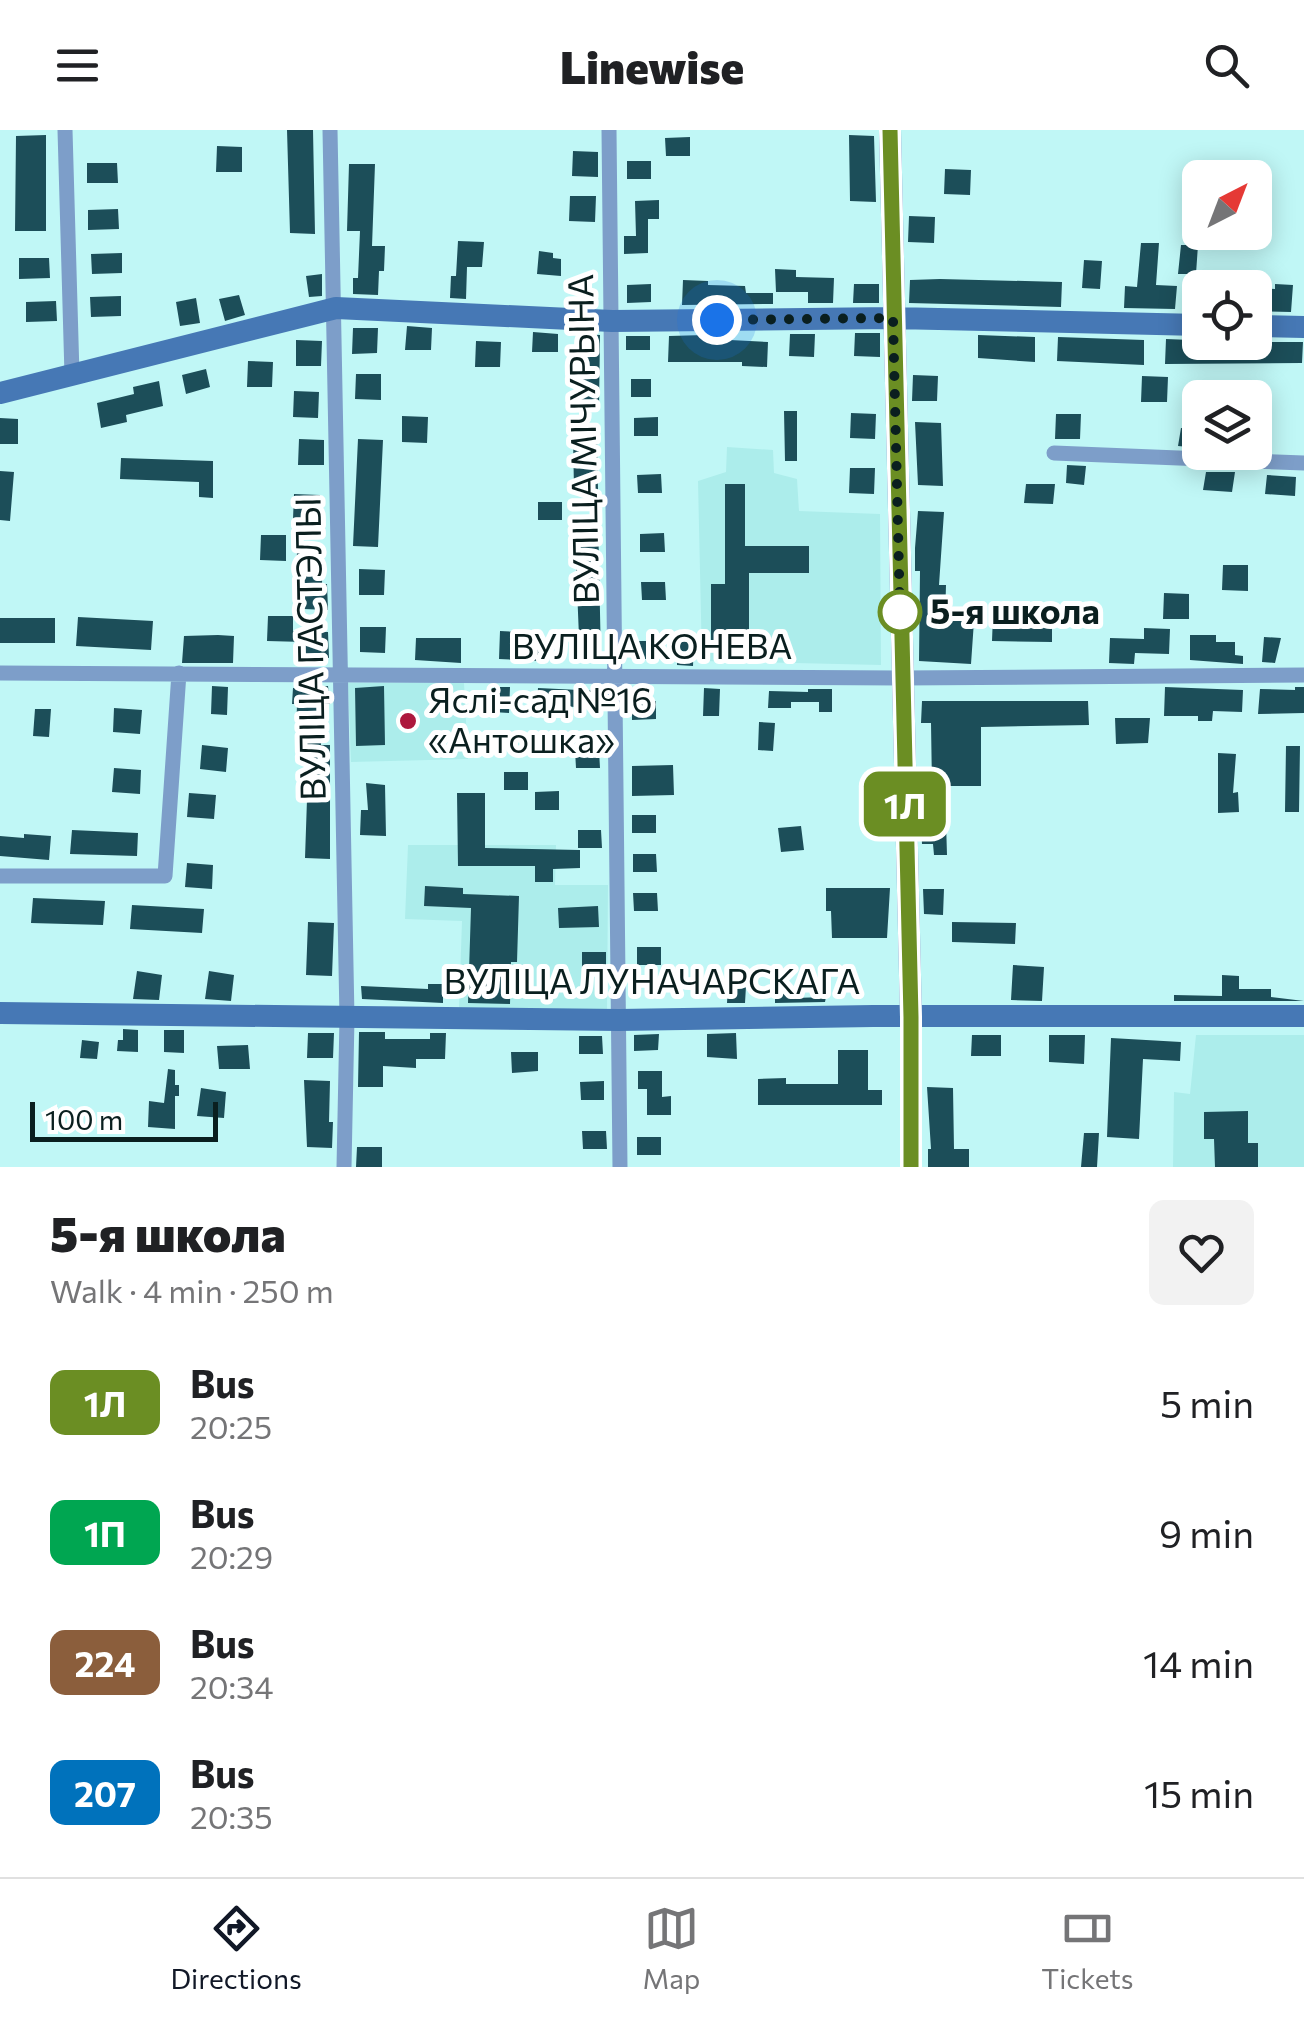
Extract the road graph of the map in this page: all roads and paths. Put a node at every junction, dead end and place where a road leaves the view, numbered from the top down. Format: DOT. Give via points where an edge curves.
graph roads {
  1 [pos="64,130"];
  2 [pos="330,130"];
  3 [pos="609,130"];
  4 [pos="890,130"];
  5 [pos="336,308"];
  6 [pos="893,318"];
  7 [pos="612,320"];
  8 [pos="1182,325"];
  9 [pos="1272,326"];
  10 [pos="1304,327"];
  11 [pos="72,375"];
  12 [pos="0,393"];
  13 [pos="1054,454"];
  14 [pos="1304,463"];
  15 [pos="0,673"];
  16 [pos="179,673"];
  17 [pos="1304,675"];
  18 [pos="342,676"];
  19 [pos="617,676"];
  20 [pos="901,678"];
  21 [pos="0,876"];
  22 [pos="0,1013"];
  23 [pos="1304,1016"];
  24 [pos="911,1017"];
  25 [pos="348,1018"];
  26 [pos="619,1020"];
  27 [pos="344,1167"];
  28 [pos="620,1167"];
  29 [pos="912,1167"];
  1 -- 11 [label="street"];
  2 -- 5 [label="street, ВУЛІЦА ГАСТЭЛЫ"];
  3 -- 7 [label="street, ВУЛІЦА МІЧУРЫНА"];
  4 -- 6 [label="street"];
  5 -- 7 [label="street"];
  5 -- 11 [label="street"];
  5 -- 18 [label="street, ВУЛІЦА ГАСТЭЛЫ"];
  6 -- 7 [label="street"];
  6 -- 8 [label="street"];
  6 -- 20 [label="street"];
  7 -- 19 [label="street, ВУЛІЦА МІЧУРЫНА"];
  9 -- 10 [label="street"];
  11 -- 12 [label="street"];
  13 -- 14 [label="street"];
  15 -- 16 [label="street, ВУЛІЦА КОНЕВА"];
  16 -- 18 [label="street, ВУЛІЦА КОНЕВА"];
  16 -- 21 [label="street" via="165,876"];
  17 -- 20 [label="street, ВУЛІЦА КОНЕВА"];
  18 -- 19 [label="street, ВУЛІЦА КОНЕВА"];
  18 -- 25 [label="street, ВУЛІЦА ГАСТЭЛЫ"];
  19 -- 20 [label="street, ВУЛІЦА КОНЕВА"];
  19 -- 26 [label="street, ВУЛІЦА МІЧУРЫНА"];
  20 -- 24 [label="street"];
  22 -- 25 [label="street, ВУЛІЦА ЛУНАЧАРСКАГА"];
  23 -- 24 [label="street, ВУЛІЦА ЛУНАЧАРСКАГА"];
  24 -- 26 [label="street, ВУЛІЦА ЛУНАЧАРСКАГА"];
  24 -- 29 [label="street"];
  25 -- 26 [label="street, ВУЛІЦА ЛУНАЧАРСКАГА"];
  25 -- 27 [label="street, ВУЛІЦА ГАСТЭЛЫ"];
  26 -- 28 [label="street, ВУЛІЦА МІЧУРЫНА"];
}
